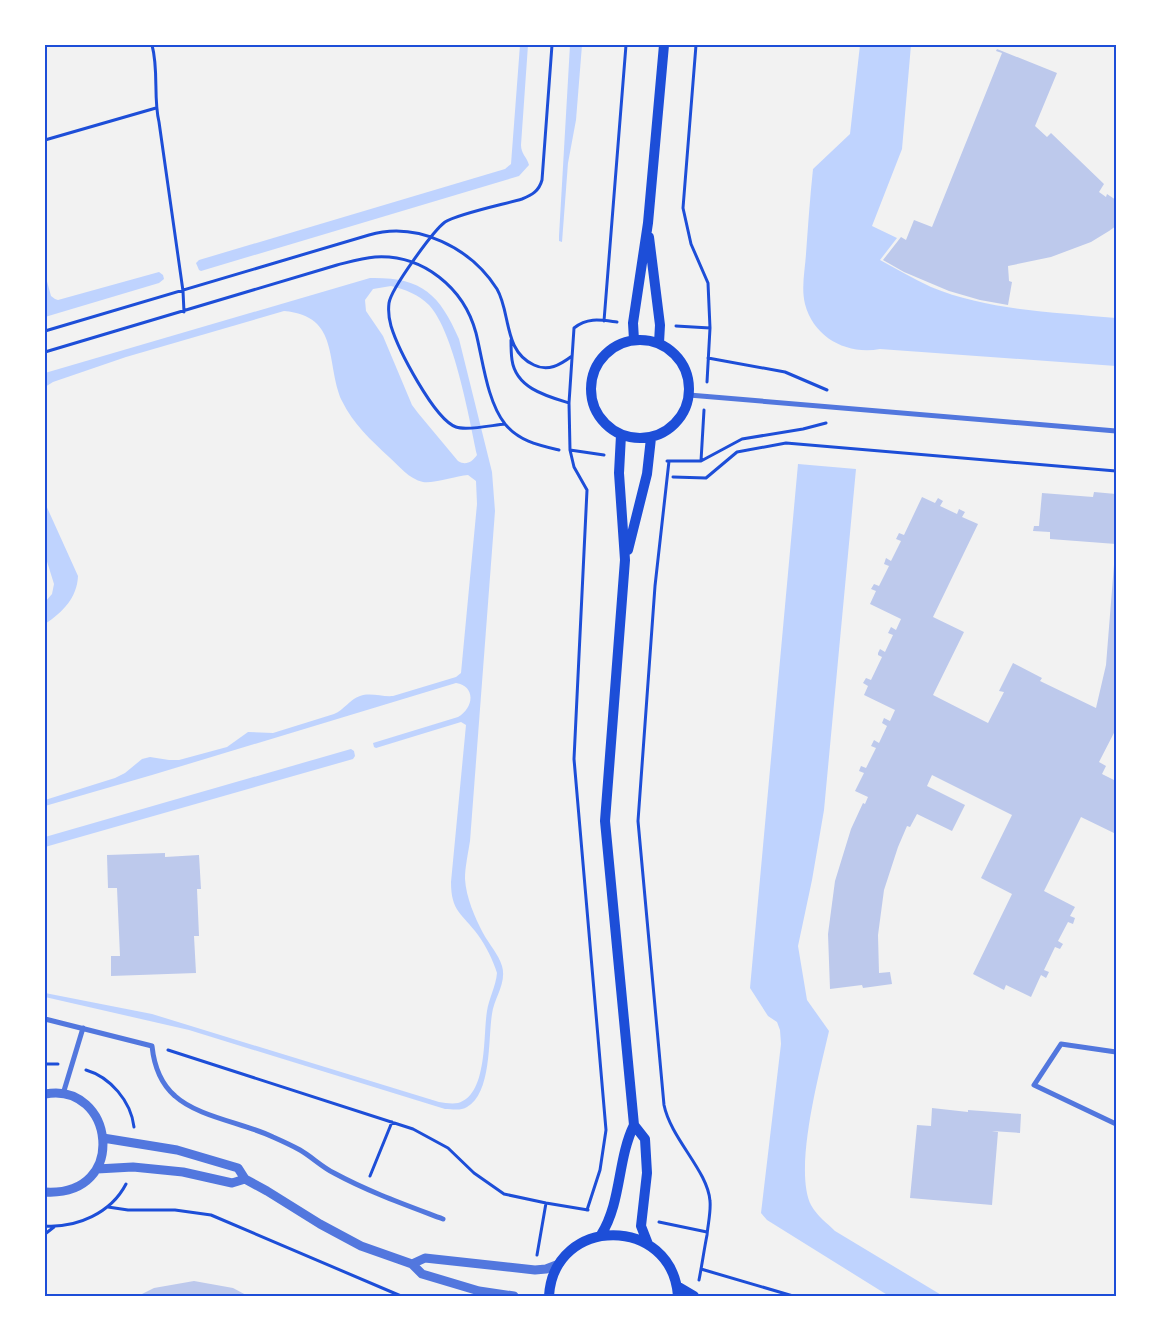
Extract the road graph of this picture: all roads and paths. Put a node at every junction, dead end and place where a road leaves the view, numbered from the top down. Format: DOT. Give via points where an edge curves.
graph roads {
  1 [pos="152,45"];
  2 [pos="552,45"];
  3 [pos="626,45"];
  4 [pos="664,45"];
  5 [pos="696,45"];
  6 [pos="156,108"];
  7 [pos="45,140"];
  8 [pos="648,223"];
  9 [pos="432,238"];
  10 [pos="413,262"];
  11 [pos="183,290"];
  12 [pos="184,312"];
  13 [pos="45,331"];
  14 [pos="511,336"];
  15 [pos="634,340"];
  16 [pos="659,343"];
  17 [pos="45,352"];
  18 [pos="572,356"];
  19 [pos="829,391"];
  20 [pos="689,395"];
  21 [pos="569,403"];
  22 [pos="829,422"];
  23 [pos="505,424"];
  24 [pos="1116,431"];
  25 [pos="621,435"];
  26 [pos="651,438"];
  27 [pos="559,450"];
  28 [pos="570,450"];
  29 [pos="1116,471"];
  30 [pos="673,476"];
  31 [pos="625,560"];
  32 [pos="45,1019"];
  33 [pos="83,1028"];
  34 [pos="152,1046"];
  35 [pos="1116,1052"];
  36 [pos="45,1094"];
  37 [pos="63,1094"];
  38 [pos="392,1121"];
  39 [pos="1116,1124"];
  40 [pos="634,1125"];
  41 [pos="103,1138"];
  42 [pos="97,1169"];
  43 [pos="245,1180"];
  44 [pos="365,1188"];
  45 [pos="45,1192"];
  46 [pos="546,1203"];
  47 [pos="587,1210"];
  48 [pos="443,1219"];
  49 [pos="652,1221"];
  50 [pos="45,1226"];
  51 [pos="55,1227"];
  52 [pos="707,1232"];
  53 [pos="45,1234"];
  54 [pos="601,1235"];
  55 [pos="648,1244"];
  56 [pos="536,1259"];
  57 [pos="412,1264"];
  58 [pos="559,1264"];
  59 [pos="677,1291"];
  60 [pos="400,1296"];
  61 [pos="514,1296"];
  62 [pos="549,1296"];
  63 [pos="694,1296"];
  64 [pos="793,1296"];
  1 -- 6 [label="path" via="157,70"];
  2 -- 9 [label="path" via="540,187 522,200 445,222"];
  3 -- 18 [label="path" via="604,320 588,320 574,328"];
  4 -- 8 [label="main road"];
  5 -- 19 [label="path" via="683,208 691,244 708,283 708,358 784,372"];
  6 -- 7 [label="path"];
  6 -- 11 [label="path"];
  8 -- 15 [label="main road" via="633,323"];
  8 -- 16 [label="main road" via="660,325"];
  9 -- 10 [label="path"];
  9 -- 11 [label="path" via="415,232 384,230"];
  9 -- 14 [label="path" via="460,250 480,267 498,291"];
  10 -- 12 [label="path" via="386,257 356,260"];
  10 -- 23 [label="path" via="449,285 464,304 475,331 493,399"];
  10 -- 23 [label="path" via="394,291 388,310 391,326 429,401 455,427 466,429"];
  11 -- 12 [label="path"];
  11 -- 13 [label="path"];
  12 -- 17 [label="path"];
  14 -- 18 [label="path" via="524,360 540,368 561,364"];
  14 -- 21 [label="path" via="512,361 524,385"];
  15 -- 16 [label="main road"];
  15 -- 25 [label="main road" via="614,347 598,362 591,382 593,404 604,422"];
  16 -- 20 [label="main road" via="676,355 687,372"];
  18 -- 21 [label="path"];
  20 -- 24 [label="street"];
  20 -- 26 [label="main road" via="684,412 670,429"];
  21 -- 28 [label="path"];
  22 -- 52 [label="path" via="742,438 701,461 669,461 655,586 638,821 662,1093 672,1129 708,1192"];
  23 -- 27 [label="path" via="524,440"];
  25 -- 26 [label="main road"];
  25 -- 31 [label="main road" via="619,472"];
  26 -- 31 [label="main road" via="647,474"];
  29 -- 30 [label="path" via="786,443 737,452 706,478"];
  31 -- 40 [label="main road" via="605,821"];
  32 -- 33 [label="street"];
  33 -- 34 [label="street"];
  33 -- 37 [label="street"];
  34 -- 38 [label="path"];
  34 -- 44 [label="street" via="159,1075 176,1098 271,1136"];
  35 -- 39 [label="street" via="1061,1044 1034,1085"];
  36 -- 37 [label="street"];
  37 -- 41 [label="street" via="75,1098 90,1110 100,1125"];
  38 -- 44 [label="path"];
  38 -- 46 [label="path" via="448,1148 474,1174 504,1194"];
  40 -- 54 [label="main road" via="627,1140 614,1208"];
  40 -- 55 [label="main road" via="645,1139 647,1173 641,1226"];
  41 -- 42 [label="street"];
  41 -- 43 [label="street" via="200,1156 238,1168"];
  42 -- 43 [label="street" via="133,1167 183,1172 232,1183"];
  42 -- 45 [label="street" via="74,1189"];
  43 -- 57 [label="street" via="361,1246"];
  44 -- 48 [label="street"];
  46 -- 47 [label="path"];
  46 -- 56 [label="path"];
  49 -- 52 [label="path"];
  50 -- 51 [label="path"];
  51 -- 53 [label="path"];
  51 -- 60 [label="path" via="75,1224 108,1207 211,1215"];
  52 -- 64 [label="path" via="701,1269"];
  54 -- 55 [label="main road" via="625,1235"];
  54 -- 58 [label="main road" via="577,1245"];
  55 -- 59 [label="main road" via="666,1262"];
  57 -- 58 [label="street" via="425,1258 535,1270"];
  57 -- 61 [label="street" via="422,1274 479,1291"];
  58 -- 62 [label="main road" via="552,1278"];
  59 -- 63 [label="main road"];
}
